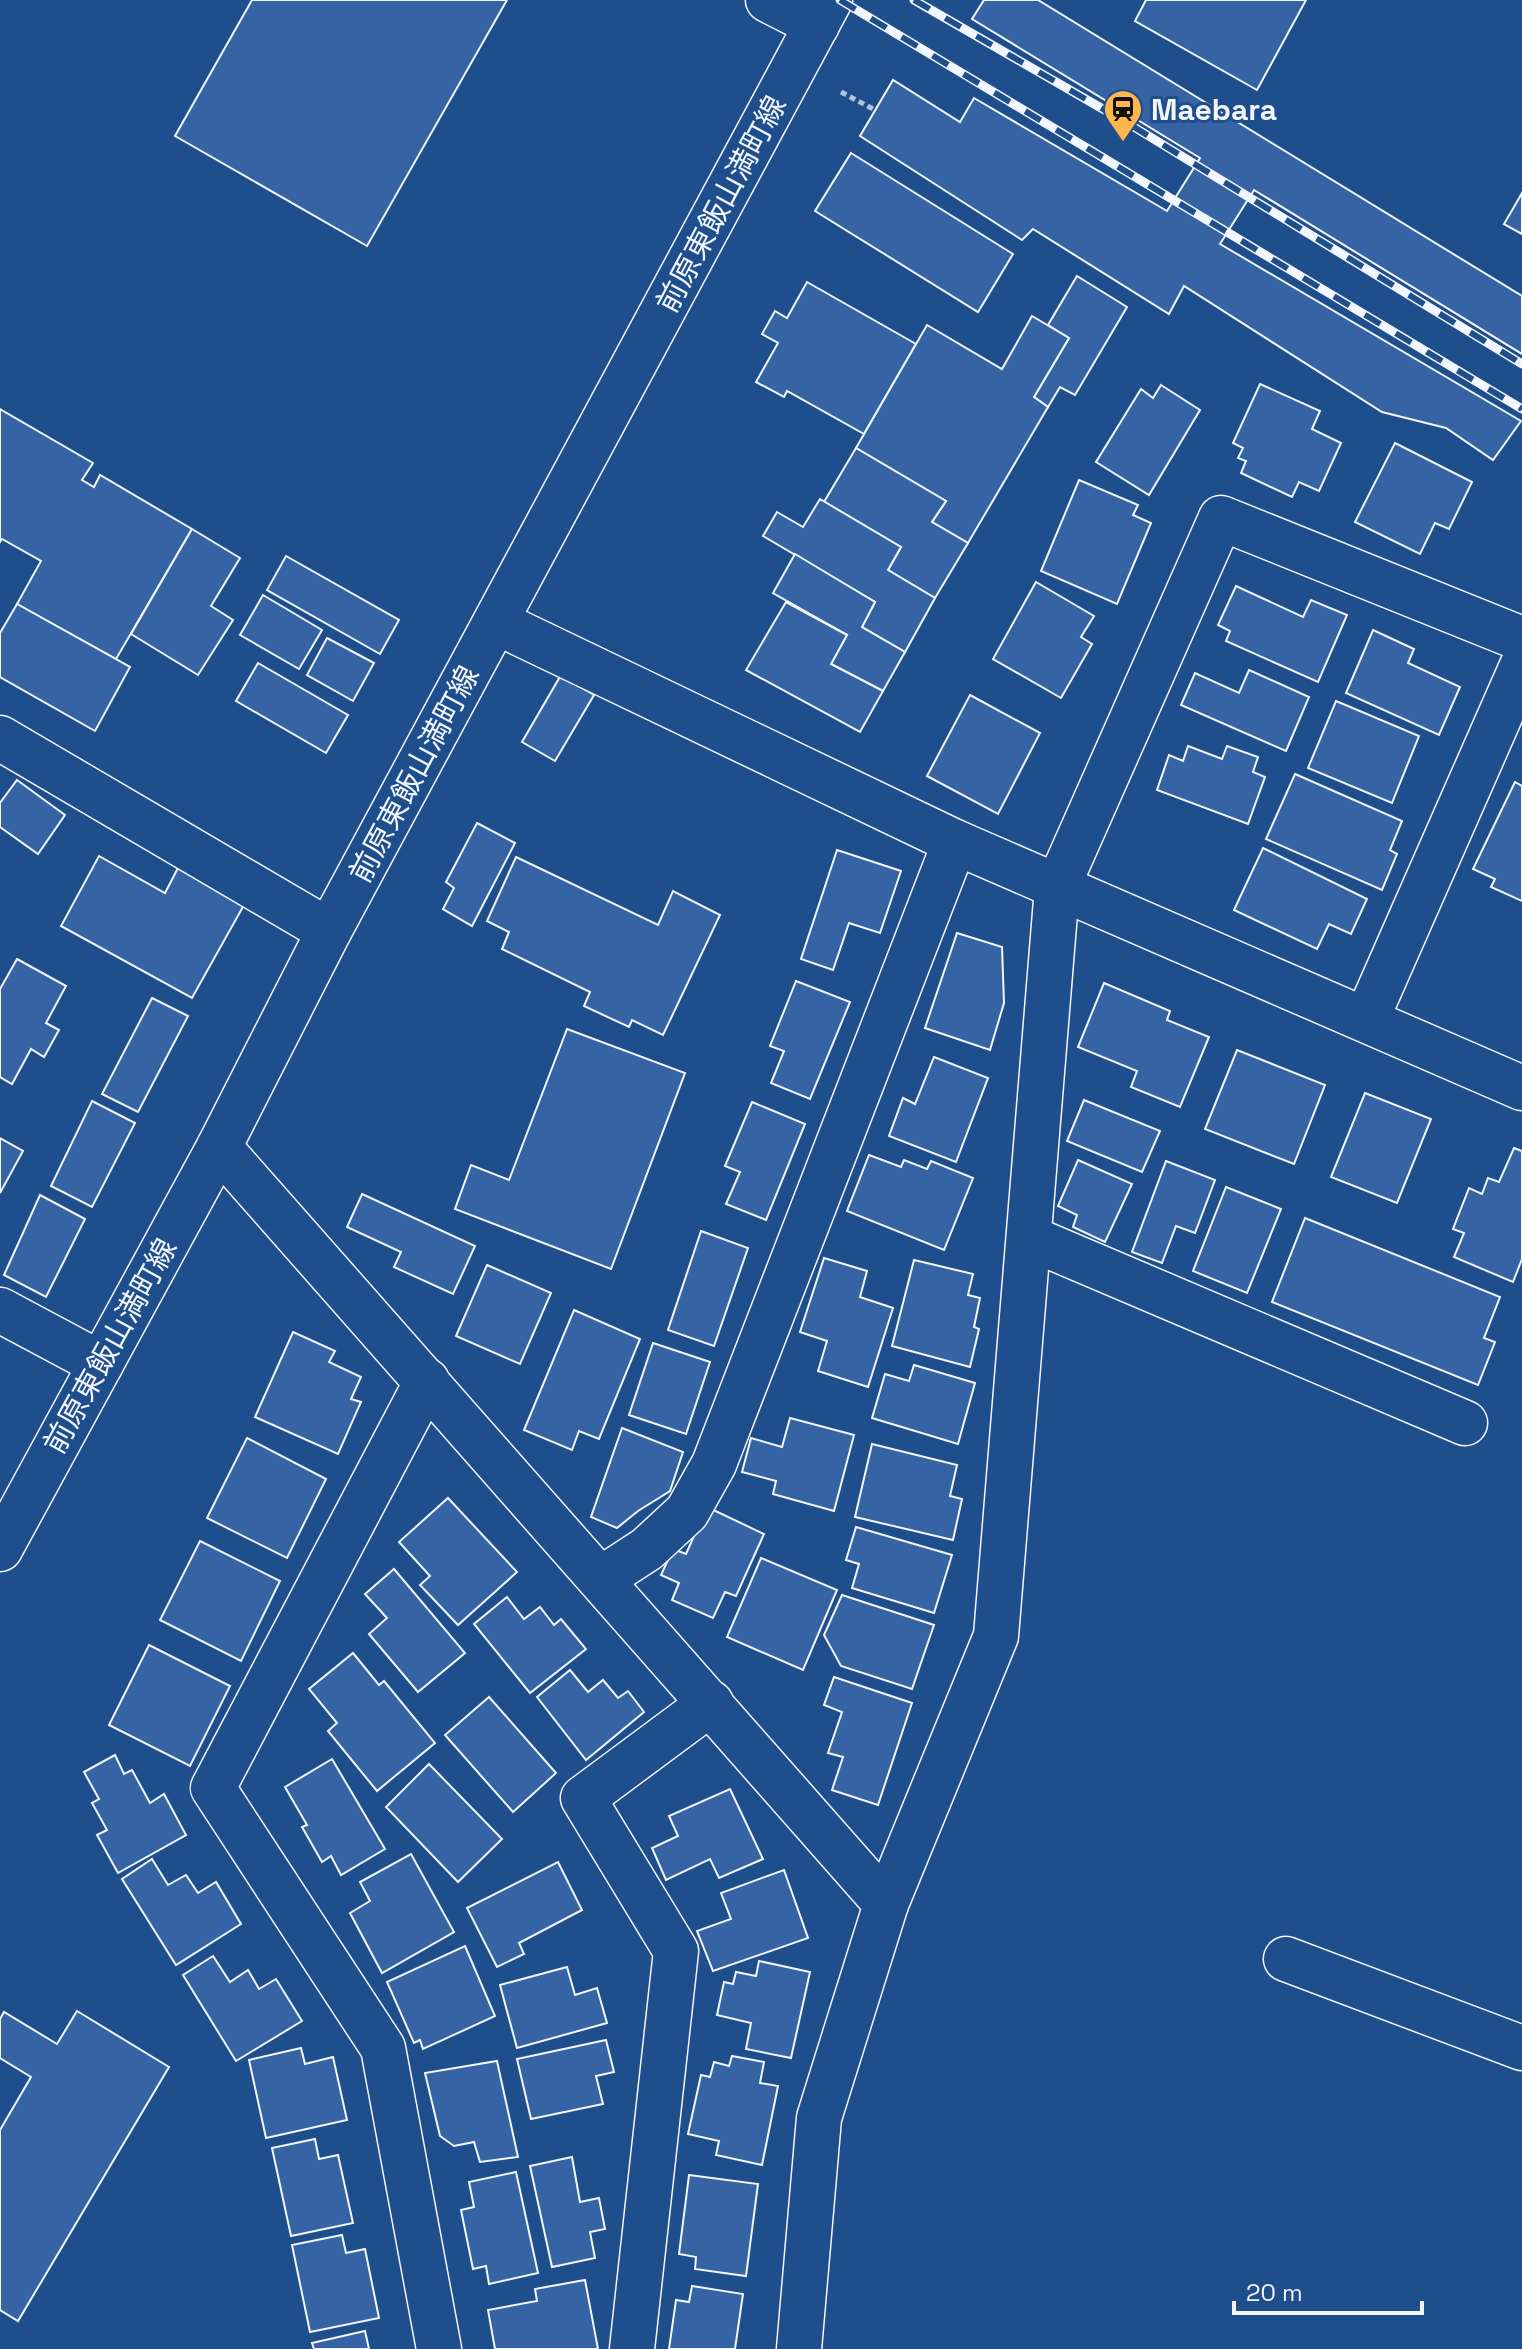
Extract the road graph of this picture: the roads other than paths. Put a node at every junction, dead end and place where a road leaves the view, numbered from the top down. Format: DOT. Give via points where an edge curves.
graph roads {
  1 [pos="768,0"];
  2 [pos="824,12"];
  3 [pos="496,622"];
  4 [pos="1522,639"];
  5 [pos="1522,666"];
  6 [pos="0,738"];
  7 [pos="955,842"];
  8 [pos="1057,888"];
  9 [pos="329,931"];
  10 [pos="1367,1018"];
  11 [pos="1522,1088"];
  12 [pos="219,1147"];
  13 [pos="1030,1238"];
  14 [pos="0,1310"];
  15 [pos="101,1364"];
  16 [pos="427,1381"];
  17 [pos="1465,1423"];
  18 [pos="0,1549"];
  19 [pos="601,1579"];
  20 [pos="711,1703"];
  21 [pos="886,1904"];
  22 [pos="1286,1959"];
  23 [pos="1522,2048"];
  24 [pos="439,2349"];
  25 [pos="632,2349"];
  26 [pos="799,2349"];
  1 -- 2 [label="street"];
  2 -- 3 [label="street, 前原東飯山満町線"];
  3 -- 7 [label="street"];
  3 -- 9 [label="street, 前原東飯山満町線"];
  4 -- 8 [label="street" via="1221,518"];
  5 -- 10 [label="street"];
  6 -- 9 [label="street"];
  7 -- 8 [label="street"];
  7 -- 19 [label="street" via="714,1464 687,1512 647,1549"];
  8 -- 10 [label="street"];
  8 -- 13 [label="street"];
  9 -- 12 [label="street, 前原東飯山満町線"];
  10 -- 11 [label="street"];
  12 -- 15 [label="street, 前原東飯山満町線"];
  12 -- 16 [label="street"];
  13 -- 17 [label="street"];
  13 -- 21 [label="street" via="996,1636"];
  14 -- 15 [label="street"];
  15 -- 18 [label="street, 前原東飯山満町線"];
  16 -- 19 [label="street"];
  16 -- 24 [label="street" via="213,1788 383,2048"];
  19 -- 20 [label="street"];
  20 -- 21 [label="street"];
  20 -- 25 [label="street" via="583,1798 676,1951"];
  21 -- 26 [label="street" via="819,2118"];
  22 -- 23 [label="street"];
}
